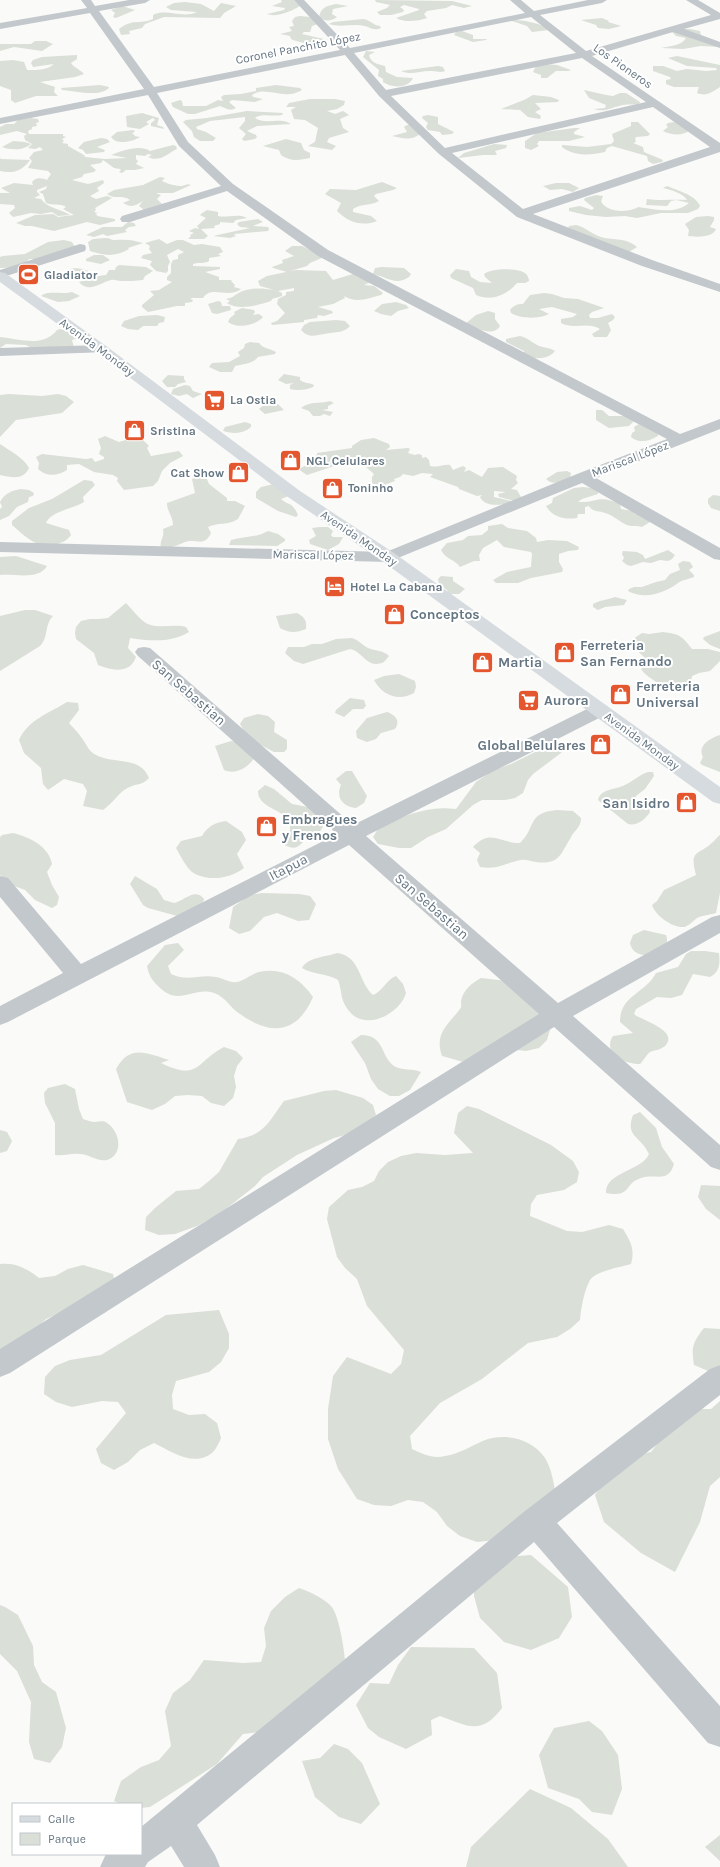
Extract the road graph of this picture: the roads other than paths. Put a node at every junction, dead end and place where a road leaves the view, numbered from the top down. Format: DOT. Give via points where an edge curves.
graph roads {
  1 [pos="145,0"];
  2 [pos="298,0"];
  3 [pos="515,0"];
  4 [pos="602,0"];
  5 [pos="691,0"];
  6 [pos="90,5"];
  7 [pos="534,14"];
  8 [pos="719,16"];
  9 [pos="0,26"];
  10 [pos="674,29"];
  11 [pos="720,45"];
  12 [pos="347,51"];
  13 [pos="584,54"];
  14 [pos="151,91"];
  15 [pos="383,94"];
  16 [pos="653,104"];
  17 [pos="0,121"];
  18 [pos="720,148"];
  19 [pos="443,152"];
  20 [pos="229,187"];
  21 [pos="522,214"];
  22 [pos="126,219"];
  23 [pos="80,248"];
  24 [pos="0,275"];
  25 [pos="720,288"];
  26 [pos="101,349"];
  27 [pos="0,352"];
  28 [pos="720,424"];
  29 [pos="680,440"];
  30 [pos="583,477"];
  31 [pos="0,547"];
  32 [pos="720,555"];
  33 [pos="388,556"];
  34 [pos="144,652"];
  35 [pos="600,710"];
  36 [pos="720,797"];
  37 [pos="351,835"];
  38 [pos="0,883"];
  39 [pos="720,923"];
  40 [pos="78,976"];
  41 [pos="556,1015"];
  42 [pos="0,1016"];
  43 [pos="720,1160"];
  44 [pos="0,1364"];
  45 [pos="720,1378"];
  46 [pos="536,1521"];
  47 [pos="720,1731"];
  48 [pos="176,1821"];
  49 [pos="142,1847"];
  50 [pos="133,1855"];
  51 [pos="117,1867"];
  52 [pos="203,1867"];
  1 -- 6 [label="street"];
  2 -- 12 [label="street"];
  3 -- 7 [label="street, Los Pioneros"];
  4 -- 7 [label="street, Coronel Panchito López"];
  5 -- 8 [label="street"];
  6 -- 9 [label="street"];
  6 -- 14 [label="street"];
  7 -- 12 [label="street, Coronel Panchito López"];
  7 -- 13 [label="street, Los Pioneros"];
  8 -- 10 [label="street"];
  10 -- 11 [label="street"];
  10 -- 13 [label="street"];
  12 -- 14 [label="street, Coronel Panchito López"];
  12 -- 15 [label="street"];
  13 -- 15 [label="street"];
  13 -- 16 [label="street, Los Pioneros"];
  14 -- 17 [label="street, Coronel Panchito López"];
  14 -- 20 [label="street" via="183,144"];
  15 -- 19 [label="street"];
  16 -- 18 [label="street, Los Pioneros"];
  16 -- 19 [label="street"];
  18 -- 21 [label="street"];
  19 -- 21 [label="street"];
  20 -- 22 [label="street"];
  20 -- 29 [label="street" via="323,253"];
  21 -- 25 [label="street" via="647,263"];
  23 -- 24 [label="street"];
  24 -- 26 [label="main road, Avenida Monday"];
  26 -- 27 [label="street"];
  26 -- 33 [label="main road, Avenida Monday" via="294,494"];
  28 -- 29 [label="street, Mariscal López"];
  29 -- 30 [label="street, Mariscal López"];
  30 -- 32 [label="street"];
  30 -- 33 [label="street, Mariscal López"];
  31 -- 33 [label="street, Mariscal López"];
  33 -- 35 [label="main road, Avenida Monday"];
  34 -- 37 [label="street, San Sebastian"];
  35 -- 36 [label="main road, Avenida Monday"];
  35 -- 37 [label="street, Itapua"];
  37 -- 40 [label="street, Itapua"];
  37 -- 41 [label="street, San Sebastian"];
  38 -- 40 [label="street"];
  39 -- 41 [label="street"];
  40 -- 42 [label="street, Itapua"];
  41 -- 43 [label="street, San Sebastian"];
  41 -- 44 [label="street"];
  45 -- 46 [label="street"];
  46 -- 47 [label="street"];
  46 -- 48 [label="street"];
  48 -- 49 [label="street"];
  48 -- 52 [label="street"];
  50 -- 51 [label="street"];
}
